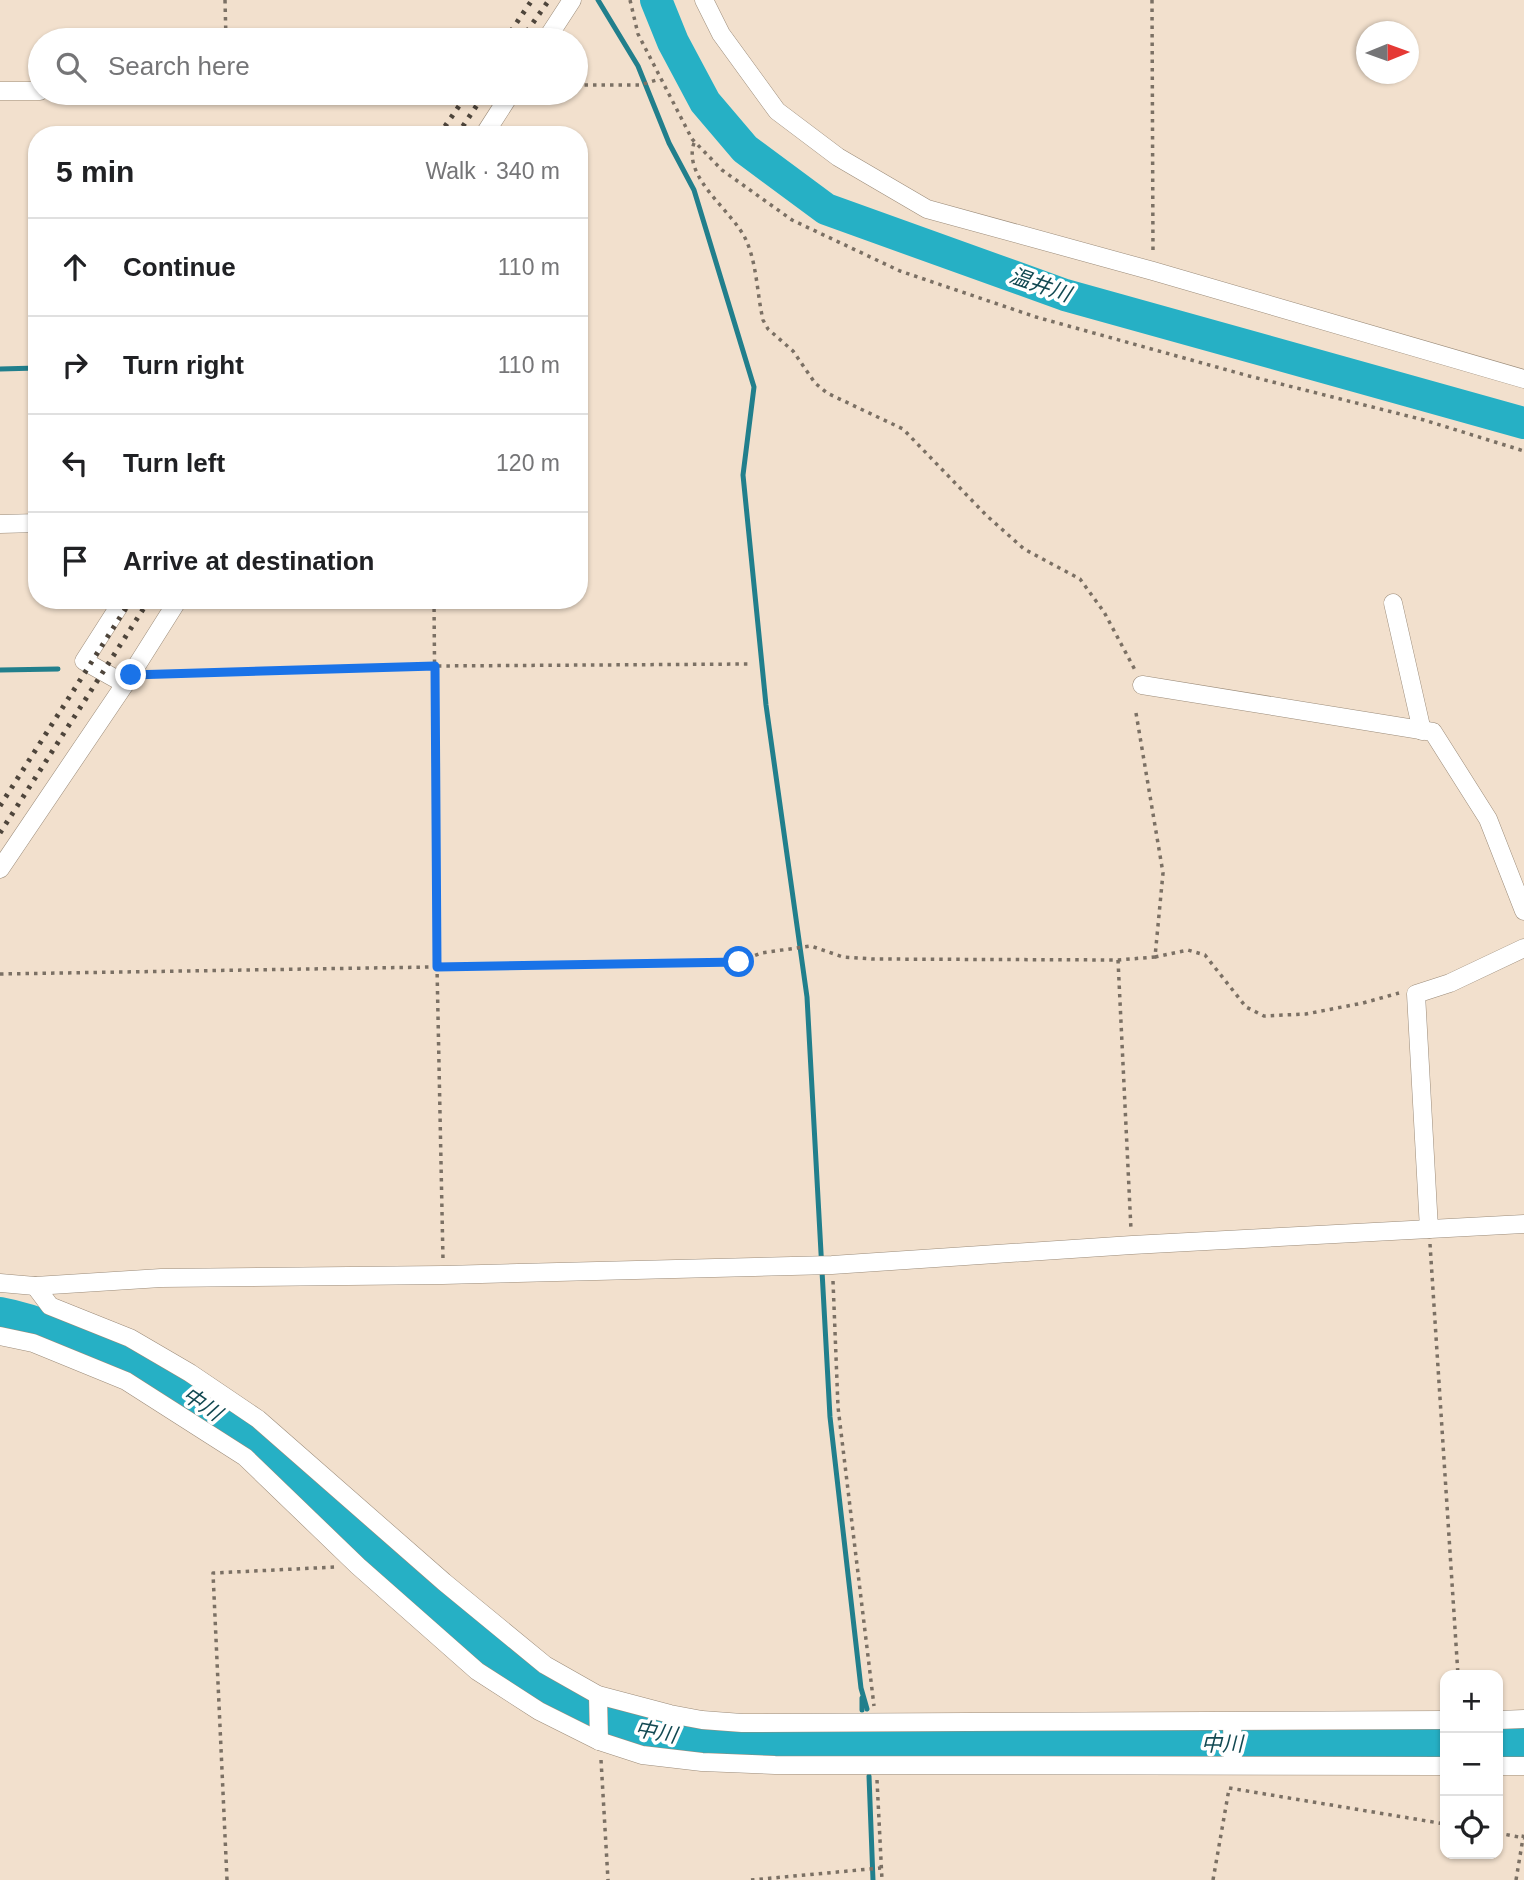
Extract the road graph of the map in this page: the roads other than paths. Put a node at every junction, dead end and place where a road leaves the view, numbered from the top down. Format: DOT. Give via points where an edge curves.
graph roads {
  1 [pos="572,0"];
  2 [pos="704,0"];
  3 [pos="554,28"];
  4 [pos="0,91"];
  5 [pos="28,91"];
  6 [pos="504,105"];
  7 [pos="490,126"];
  8 [pos="1524,379"];
  9 [pos="28,523"];
  10 [pos="0,524"];
  11 [pos="1392,603"];
  12 [pos="117,609"];
  13 [pos="172,609"];
  14 [pos="128,680"];
  15 [pos="1142,685"];
  16 [pos="1422,731"];
  17 [pos="0,869"];
  18 [pos="1524,911"];
  19 [pos="1524,948"];
  20 [pos="1524,1224"];
  21 [pos="1429,1229"];
  22 [pos="0,1283"];
  23 [pos="34,1286"];
  24 [pos="0,1336"];
  25 [pos="598,1699"];
  26 [pos="1524,1719"];
  27 [pos="1440,1720"];
  28 [pos="1503,1720"];
  29 [pos="1233,1726"];
  30 [pos="599,1742"];
  31 [pos="1233,1761"];
  32 [pos="1440,1766"];
  33 [pos="1503,1766"];
  34 [pos="1524,1766"];
  1 -- 3 [label="street"];
  2 -- 8 [label="street" via="721,34 777,111 838,157 927,209"];
  4 -- 5 [label="street"];
  6 -- 7 [label="street"];
  9 -- 10 [label="street"];
  11 -- 16 [label="street"];
  12 -- 14 [label="street" via="84,661"];
  13 -- 14 [label="street"];
  14 -- 17 [label="street"];
  15 -- 16 [label="street"];
  16 -- 18 [label="street" via="1433,732 1488,819"];
  19 -- 21 [label="street" via="1416,994"];
  20 -- 21 [label="street"];
  21 -- 23 [label="street" via="823,1265 161,1278"];
  22 -- 23 [label="street"];
  23 -- 25 [label="street" via="50,1306 130,1338 258,1419 444,1582 545,1665"];
  24 -- 30 [label="street" via="33,1343 126,1381 245,1457 358,1566 477,1671"];
  25 -- 29 [label="street" via="702,1720 742,1723"];
  25 -- 30 [label="street"];
  26 -- 28 [label="street"];
  27 -- 29 [label="street"];
  29 -- 31 [label="street"];
  30 -- 31 [label="street" via="642,1755 702,1762"];
  31 -- 32 [label="street"];
  33 -- 34 [label="street"];
}
